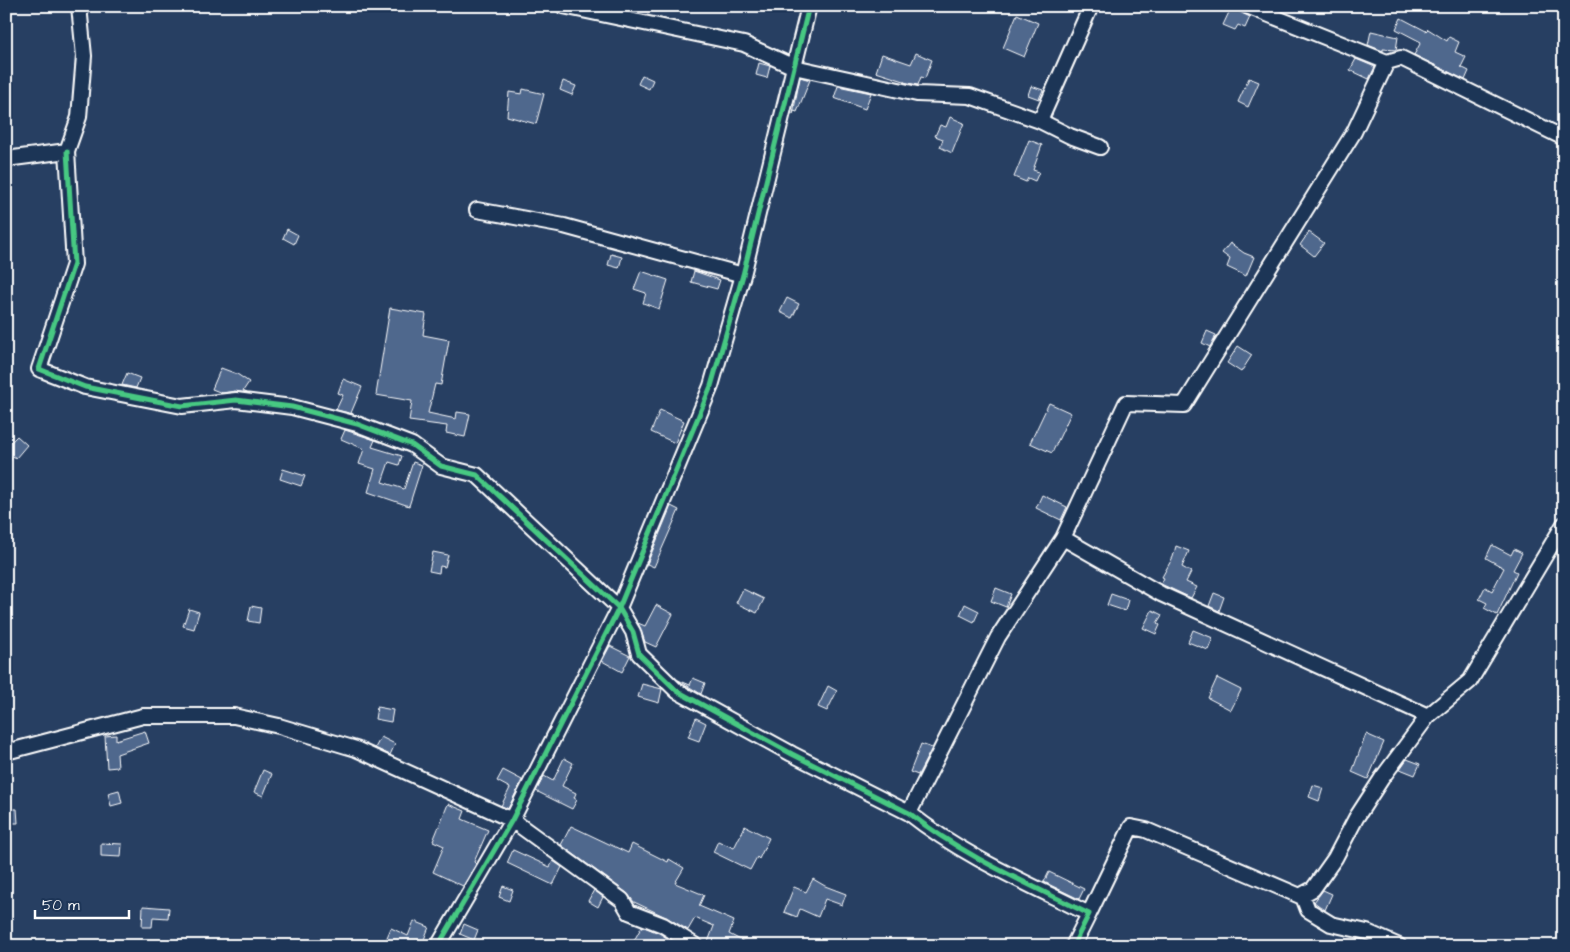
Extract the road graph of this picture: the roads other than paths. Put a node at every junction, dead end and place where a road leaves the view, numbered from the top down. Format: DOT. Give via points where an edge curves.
graph roads {
  1 [pos="79,6"];
  2 [pos="563,6"];
  3 [pos="809,6"];
  4 [pos="1090,6"];
  5 [pos="1247,6"];
  6 [pos="1387,62"];
  7 [pos="794,68"];
  8 [pos="1040,121"];
  9 [pos="1564,138"];
  10 [pos="1100,147"];
  11 [pos="68,151"];
  12 [pos="6,159"];
  13 [pos="477,210"];
  14 [pos="743,274"];
  15 [pos="1564,524"];
  16 [pos="1063,538"];
  17 [pos="619,608"];
  18 [pos="1428,716"];
  19 [pos="6,752"];
  20 [pos="909,813"];
  21 [pos="512,820"];
  22 [pos="1300,896"];
  23 [pos="1089,914"];
  24 [pos="438,946"];
  25 [pos="696,946"];
  26 [pos="1073,946"];
  27 [pos="1399,946"];
  1 -- 11 [label="street" via="84,56 78,117"];
  2 -- 7 [label="street" via="744,44"];
  3 -- 7 [label="street"];
  4 -- 8 [label="street"];
  5 -- 6 [label="street"];
  6 -- 9 [label="street" via="1401,58"];
  6 -- 16 [label="street" via="1354,132 1184,405 1126,404"];
  7 -- 8 [label="street" via="917,94 970,96"];
  7 -- 14 [label="street"];
  8 -- 10 [label="street"];
  11 -- 12 [label="street"];
  11 -- 17 [label="street" via="74,264 39,369 85,387 182,406 236,400 292,407 357,424 412,445 441,466 477,476"];
  13 -- 14 [label="street" via="564,226"];
  14 -- 17 [label="street" via="711,386"];
  15 -- 18 [label="street" via="1470,681"];
  16 -- 18 [label="street" via="1161,594"];
  16 -- 20 [label="street" via="998,637"];
  17 -- 20 [label="street" via="633,632 639,654 678,691"];
  17 -- 21 [label="street"];
  18 -- 22 [label="street" via="1382,778 1313,889"];
  19 -- 21 [label="street" via="143,716 234,716 356,749"];
  20 -- 23 [label="street" via="976,858"];
  21 -- 24 [label="street"];
  21 -- 25 [label="street" via="622,900 629,912 663,925"];
  22 -- 23 [label="street" via="1146,830 1131,827"];
  22 -- 27 [label="street" via="1303,896 1308,910 1331,924 1367,932"];
  23 -- 26 [label="street"];
}
